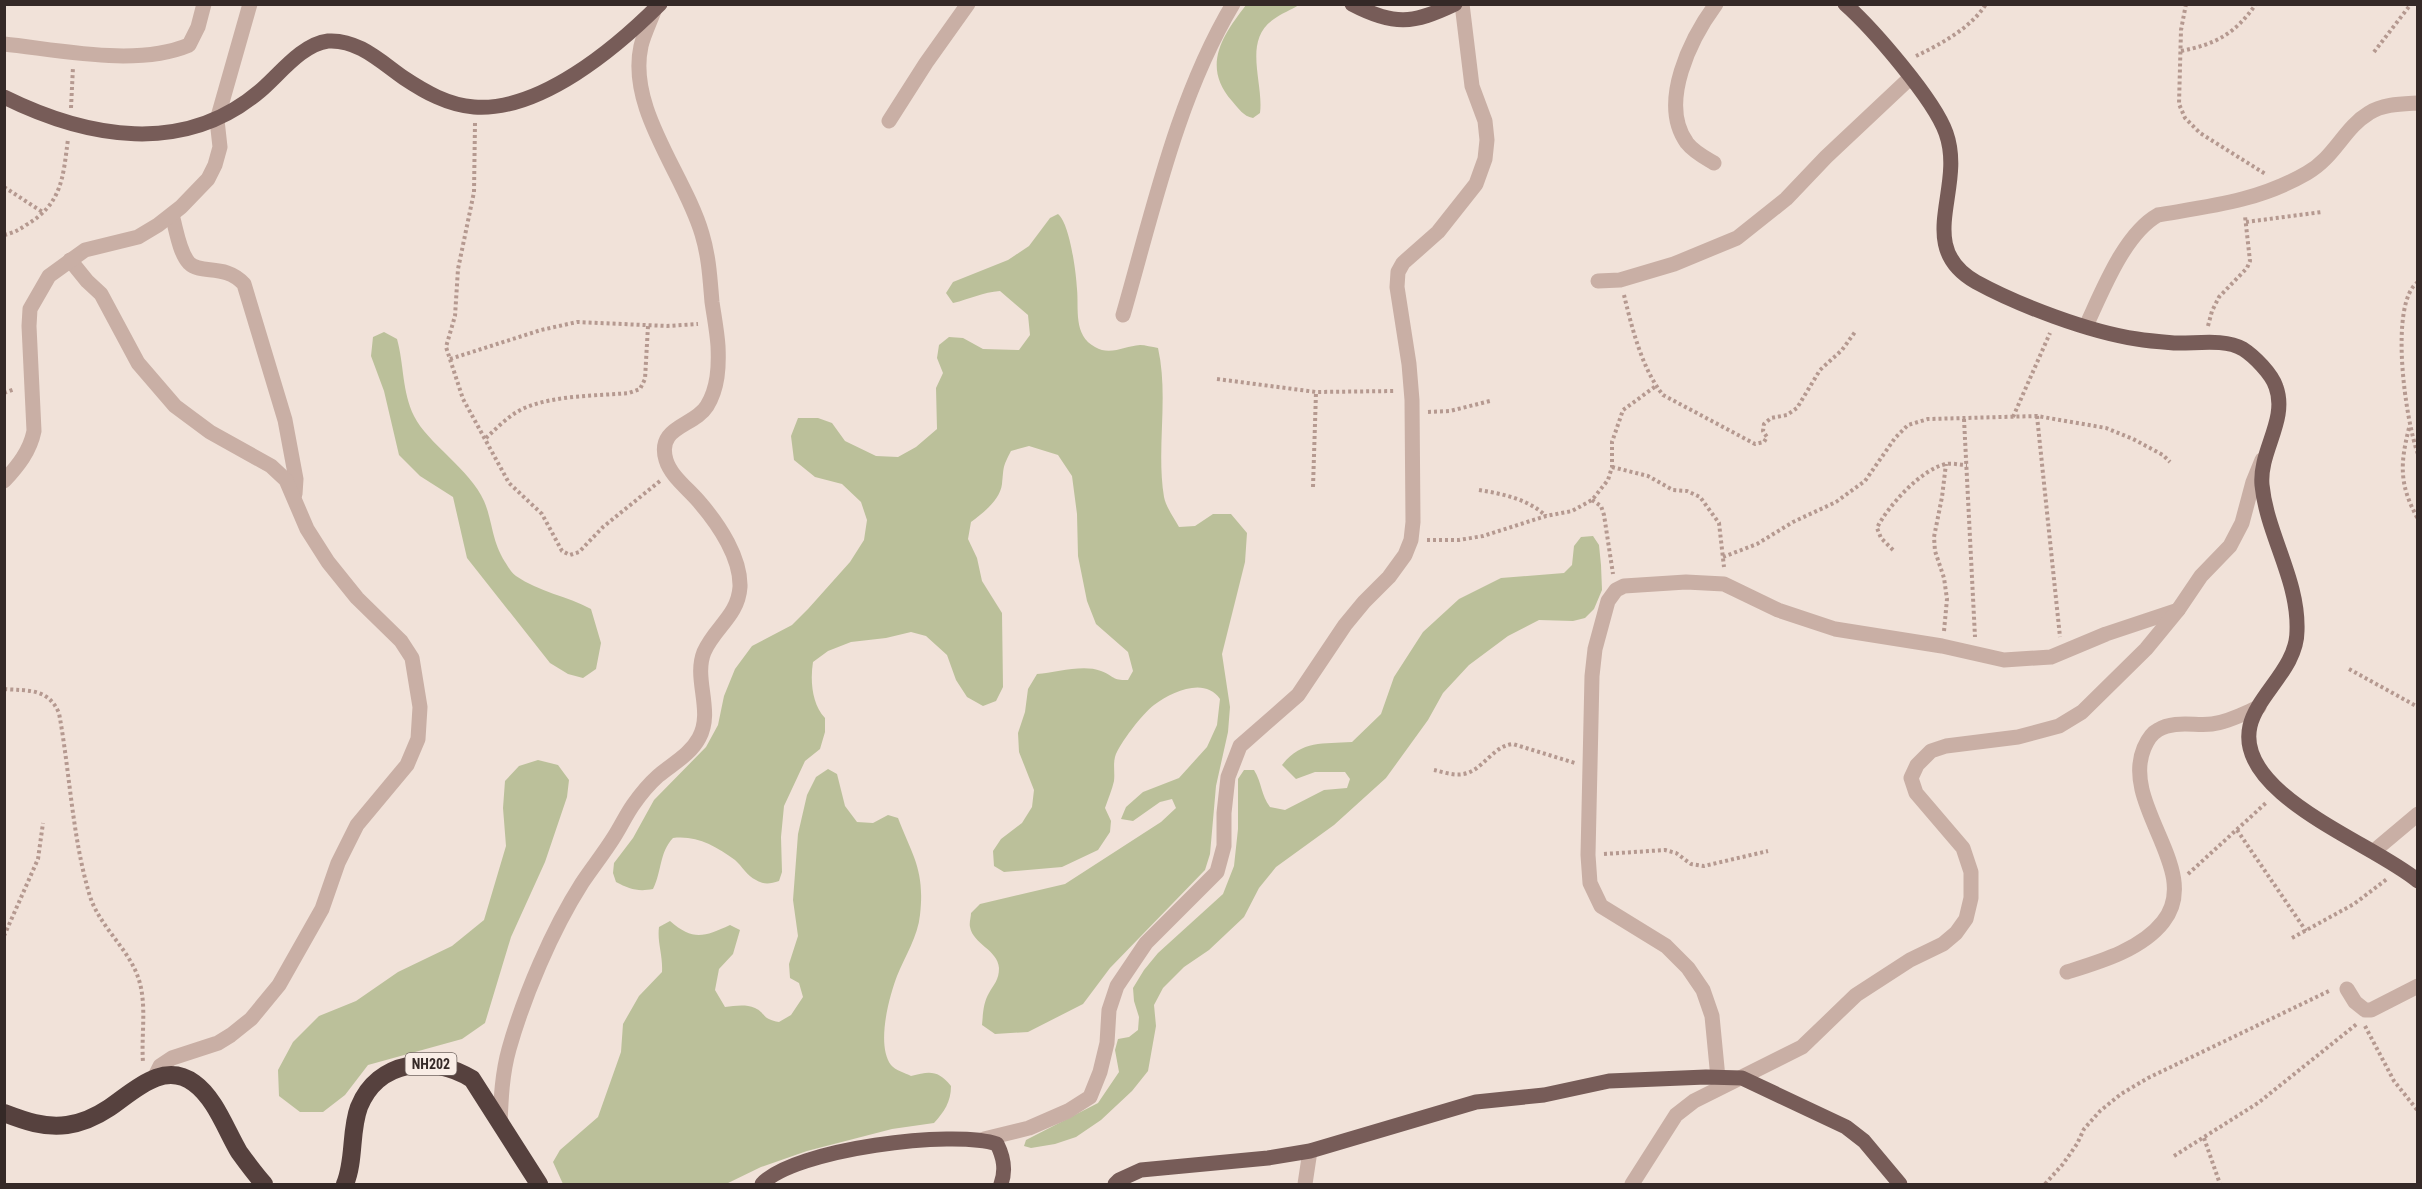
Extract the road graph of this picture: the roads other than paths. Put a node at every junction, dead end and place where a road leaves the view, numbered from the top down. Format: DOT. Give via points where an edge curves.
graph roads {
  1 [pos="204,4"];
  2 [pos="250,4"];
  3 [pos="968,4"];
  4 [pos="1233,4"];
  5 [pos="1352,4"];
  6 [pos="1455,4"];
  7 [pos="1462,4"];
  8 [pos="1716,4"];
  9 [pos="1845,4"];
  10 [pos="657,8"];
  11 [pos="4,44"];
  12 [pos="1910,78"];
  13 [pos="4,97"];
  14 [pos="2418,103"];
  15 [pos="217,120"];
  16 [pos="889,121"];
  17 [pos="1713,162"];
  18 [pos="172,215"];
  19 [pos="70,260"];
  20 [pos="1598,281"];
  21 [pos="1123,315"];
  22 [pos="2086,326"];
  23 [pos="2263,457"];
  24 [pos="4,481"];
  25 [pos="294,498"];
  26 [pos="2178,610"];
  27 [pos="2259,707"];
  28 [pos="2418,814"];
  29 [pos="2374,851"];
  30 [pos="2418,881"];
  31 [pos="2067,972"];
  32 [pos="2418,986"];
  33 [pos="2347,989"];
  34 [pos="1718,1078"];
  35 [pos="1742,1078"];
  36 [pos="150,1080"];
  37 [pos="4,1113"];
  38 [pos="500,1124"];
  39 [pos="984,1139"];
  40 [pos="1310,1151"];
  41 [pos="264,1185"];
  42 [pos="345,1185"];
  43 [pos="539,1185"];
  44 [pos="762,1185"];
  45 [pos="1000,1185"];
  46 [pos="1115,1185"];
  47 [pos="1305,1185"];
  48 [pos="1632,1185"];
  49 [pos="1900,1185"];
  1 -- 11 [label="street" via="189,45 155,56"];
  2 -- 15 [label="street"];
  3 -- 16 [label="street"];
  4 -- 21 [label="street" via="1198,75 1179,126"];
  5 -- 6 [label="main road" via="1393,21 1437,13"];
  7 -- 39 [label="street" via="1472,86 1485,121 1487,140 1476,184 1462,205 1398,272 1412,412 1411,540 1405,555 1346,625 1298,695 1240,746 1228,777 1224,846 1217,872 1146,943 1117,986 1108,1010 1107,1043 1090,1097 1029,1128"];
  8 -- 17 [label="street" via="1686,53 1677,103 1681,132 1688,144"];
  9 -- 12 [label="main road" via="1870,27"];
  10 -- 15 [label="main road" via="624,37 556,85 524,99 494,106 453,103 428,93 358,46 343,41 326,42 311,47 252,98"];
  10 -- 38 [label="street" via="641,47 639,78 650,116 702,234 710,268 718,381 706,408 674,428 664,447 666,463 717,527 736,562 740,585 736,607 713,634 703,655 701,680 706,708 700,736 634,803 554,933 509,1050"];
  12 -- 20 [label="street" via="1786,199 1737,238 1674,264 1620,280"];
  12 -- 22 [label="main road" via="1946,132 1952,172 1943,225 1944,247 1955,266 1975,281 2024,304"];
  13 -- 15 [label="main road" via="31,110 102,132 130,135 191,128"];
  14 -- 22 [label="street" via="2390,105 2370,112 2325,161 2283,185 2243,200 2158,215 2148,221 2106,282"];
  15 -- 18 [label="street" via="220,147 215,165 208,179"];
  18 -- 19 [label="street" via="138,237 85,250"];
  18 -- 25 [label="street" via="189,262 196,267 225,270 244,284 285,420 296,479"];
  19 -- 24 [label="street" via="49,276 30,309 32,445"];
  19 -- 25 [label="street" via="101,294 138,363 175,406 210,432 271,466 286,480"];
  22 -- 23 [label="main road" via="2112,335 2227,344 2243,350 2276,385 2279,408"];
  23 -- 26 [label="street" via="2237,536 2201,576"];
  23 -- 27 [label="main road" via="2264,502 2291,585 2298,636 2288,661"];
  25 -- 36 [label="street" via="307,529 328,562 412,658 420,707 418,739 407,765 357,825 322,909 268,998 231,1035 172,1058"];
  26 -- 34 [label="street" via="2051,657 2004,660 1835,629 1778,610 1724,584 1634,584 1616,590 1608,601 1592,676 1590,883 1601,906 1666,946 1703,990 1712,1016"];
  26 -- 35 [label="street" via="2146,649 2082,712 2059,726 2018,737 1946,746 1931,752 1917,765 1911,778 1916,793 1962,848 1971,872 1966,919 1943,944 1856,995 1802,1047"];
  27 -- 29 [label="main road" via="2250,725 2249,746 2257,766 2279,792"];
  27 -- 31 [label="street" via="2213,724 2174,724 2158,730 2147,742 2138,776 2173,870 2172,905 2151,934 2101,961"];
  28 -- 29 [label="street"];
  29 -- 30 [label="main road"];
  32 -- 33 [label="street" via="2371,1010 2355,1002"];
  34 -- 35 [label="main road"];
  34 -- 40 [label="main road" via="1609,1081 1544,1095 1476,1102"];
  35 -- 48 [label="street" via="1712,1090 1676,1115"];
  35 -- 49 [label="main road" via="1846,1127"];
  36 -- 37 [label="highway" via="108,1108 68,1125 48,1126"];
  36 -- 41 [label="highway" via="169,1075 196,1083"];
  38 -- 42 [label="highway, NH202" via="472,1078 457,1069 436,1064 398,1068 374,1084 358,1109"];
  38 -- 43 [label="highway, NH202"];
  39 -- 44 [label="main road" via="876,1145 822,1155 786,1167"];
  39 -- 45 [label="main road" via="998,1144 1003,1156"];
  40 -- 46 [label="main road" via="1141,1170"];
  40 -- 47 [label="street"];
}
